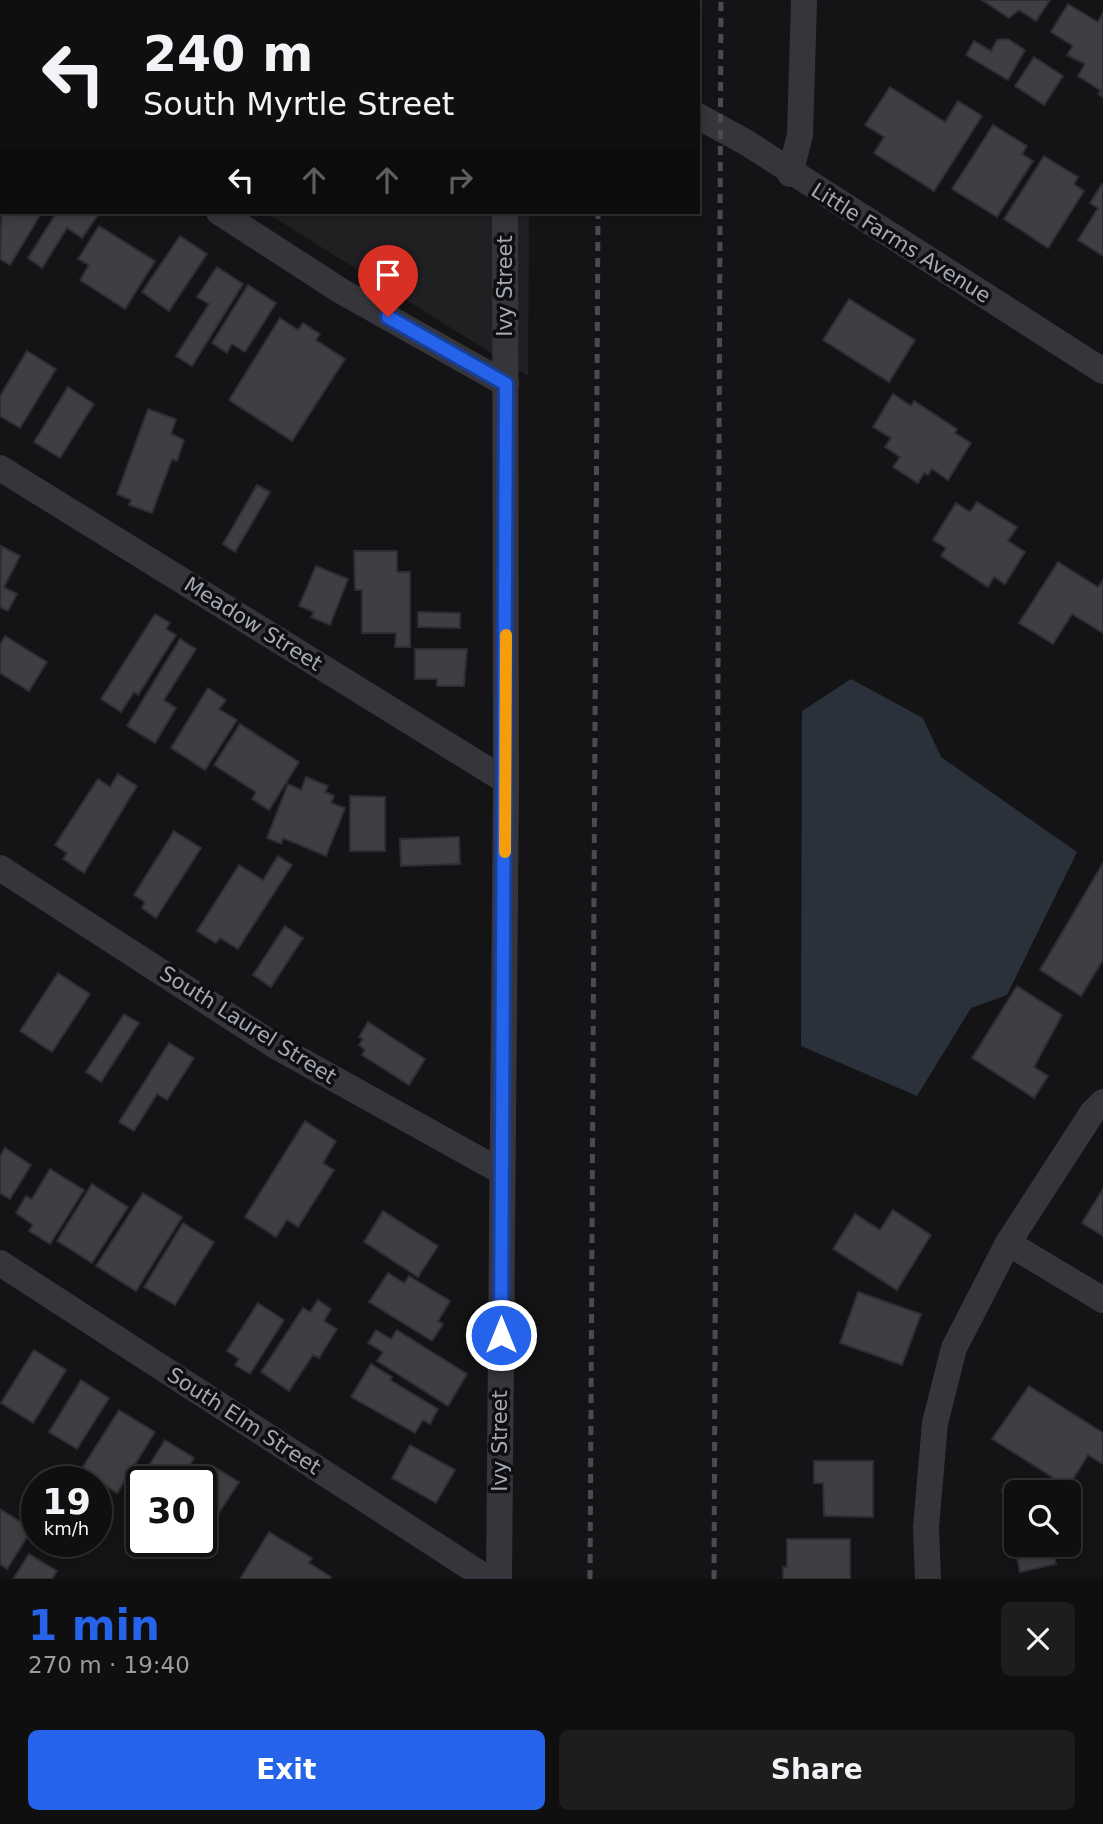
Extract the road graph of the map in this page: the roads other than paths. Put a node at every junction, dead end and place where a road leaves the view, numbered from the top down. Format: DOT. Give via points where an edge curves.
graph roads {
  1 [pos="804,0"];
  2 [pos="700,117"];
  3 [pos="790,174"];
  4 [pos="222,214"];
  5 [pos="505,214"];
  6 [pos="1103,371"];
  7 [pos="506,384"];
  8 [pos="0,468"];
  9 [pos="506,781"];
  10 [pos="0,868"];
  11 [pos="1103,1102"];
  12 [pos="502,1172"];
  13 [pos="1009,1243"];
  14 [pos="0,1263"];
  15 [pos="1103,1300"];
  16 [pos="488,1579"];
  17 [pos="499,1579"];
  18 [pos="928,1579"];
  1 -- 3 [label="street" via="800,135"];
  2 -- 3 [label="street, Little Farms Avenue"];
  3 -- 6 [label="street, Little Farms Avenue"];
  4 -- 7 [label="street" via="341,290"];
  5 -- 7 [label="street, Ivy Street"];
  7 -- 9 [label="street, Ivy Street"];
  8 -- 9 [label="street, Meadow Street"];
  9 -- 12 [label="street, Ivy Street"];
  10 -- 12 [label="street, South Laurel Street" via="277,1046"];
  11 -- 13 [label="street"];
  12 -- 17 [label="street, Ivy Street"];
  13 -- 15 [label="street"];
  13 -- 18 [label="street" via="954,1348 938,1411 926,1527"];
  14 -- 16 [label="street, South Elm Street"];
}
